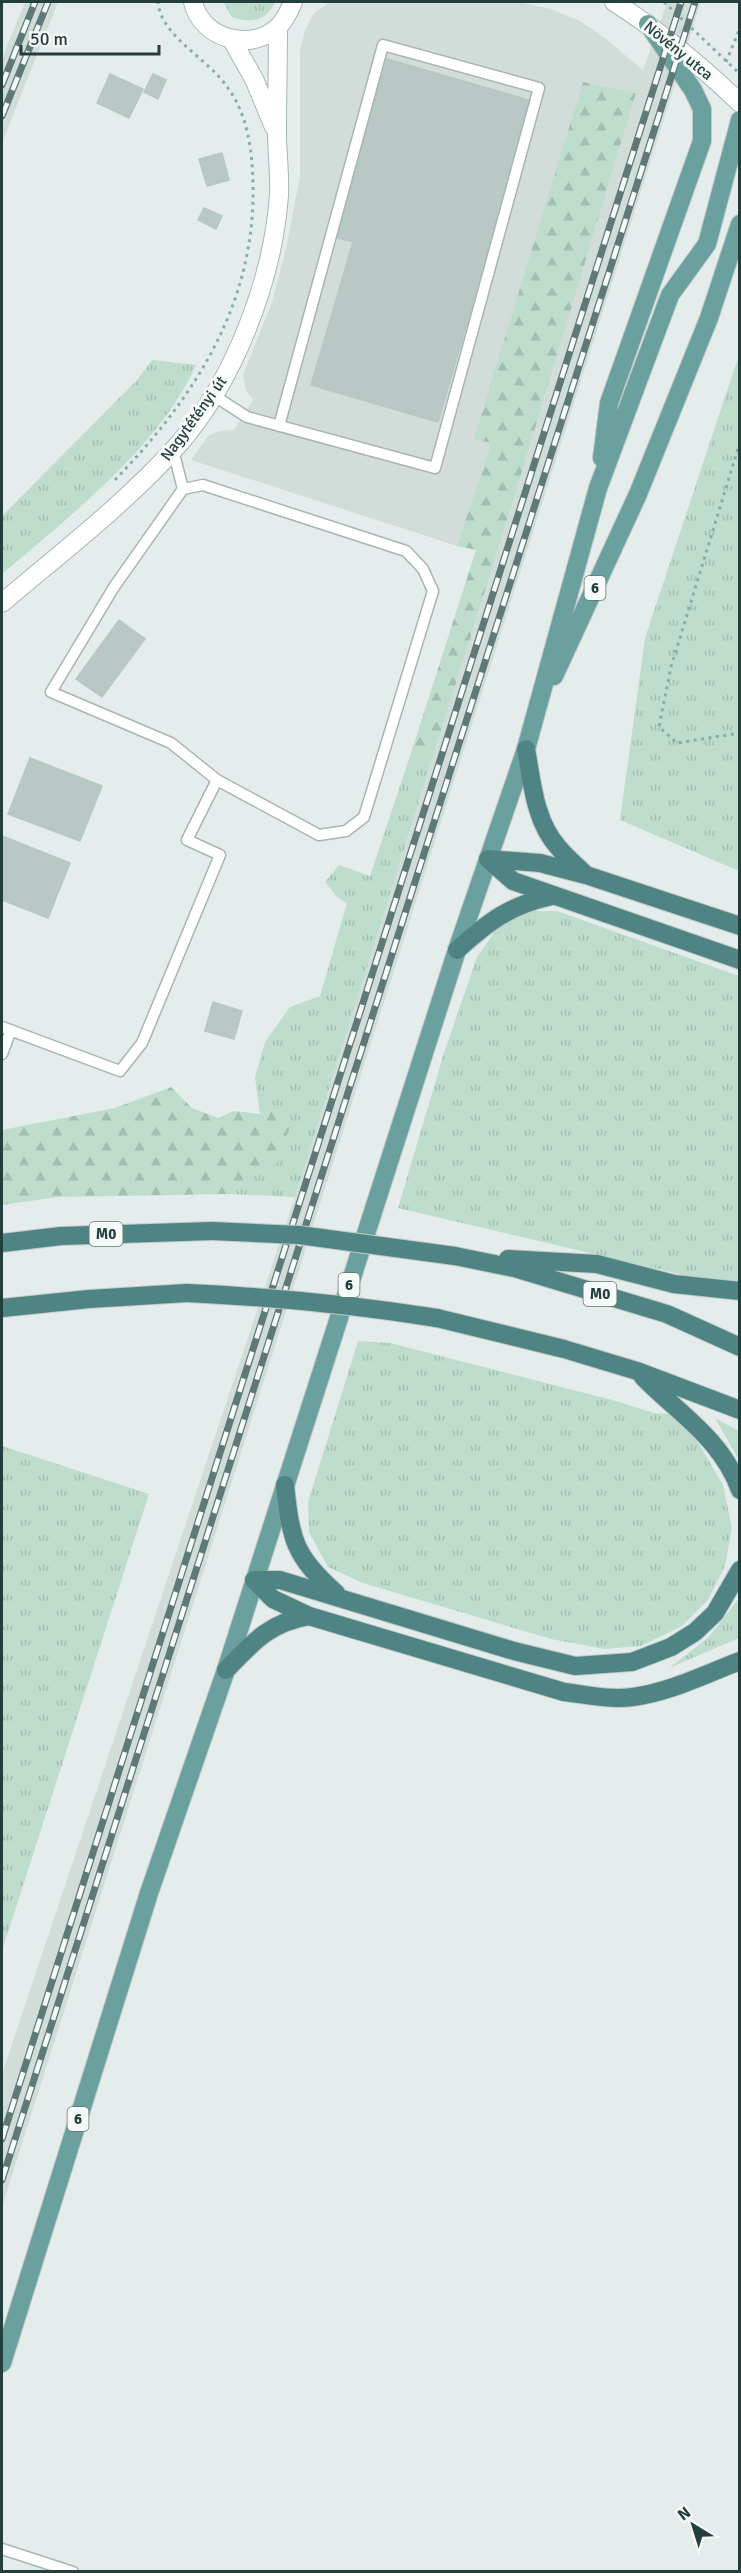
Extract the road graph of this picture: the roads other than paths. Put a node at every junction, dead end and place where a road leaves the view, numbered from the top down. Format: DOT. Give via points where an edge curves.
graph roads {
  1 [pos="293,2"];
  2 [pos="614,2"];
  3 [pos="190,4"];
  4 [pos="648,24"];
  5 [pos="278,27"];
  6 [pos="231,40"];
  7 [pos="740,103"];
  8 [pos="740,120"];
  9 [pos="277,134"];
  10 [pos="740,224"];
  11 [pos="213,395"];
  12 [pos="279,426"];
  13 [pos="173,450"];
  14 [pos="598,488"];
  15 [pos="183,489"];
  16 [pos="2,603"];
  17 [pos="531,727"];
  18 [pos="526,750"];
  19 [pos="217,780"];
  20 [pos="488,859"];
  21 [pos="586,875"];
  22 [pos="552,896"];
  23 [pos="740,926"];
  24 [pos="457,950"];
  25 [pos="740,960"];
  26 [pos="6,1028"];
  27 [pos="2,1054"];
  28 [pos="2,1243"];
  29 [pos="455,1256"];
  30 [pos="740,1291"];
  31 [pos="2,1308"];
  32 [pos="740,1347"];
  33 [pos="637,1371"];
  34 [pos="740,1410"];
  35 [pos="285,1485"];
  36 [pos="740,1490"];
  37 [pos="740,1570"];
  38 [pos="254,1580"];
  39 [pos="342,1599"];
  40 [pos="309,1616"];
  41 [pos="740,1661"];
  42 [pos="226,1670"];
  43 [pos="2,2363"];
  44 [pos="2,2549"];
  45 [pos="73,2571"];
  1 -- 5 [label="main road"];
  2 -- 4 [label="main road, Növény utca"];
  3 -- 6 [label="main road" via="203,22"];
  4 -- 7 [label="main road, Növény utca"];
  4 -- 14 [label="main road" via="702,109 702,141 609,403"];
  5 -- 6 [label="main road" via="248,41"];
  5 -- 9 [label="main road, Nagytétényi út"];
  6 -- 9 [label="main road, Nagytétényi út" via="254,79"];
  8 -- 14 [label="main road, 6" via="707,244 670,295"];
  9 -- 11 [label="main road, Nagytétényi út" via="279,196 272,245 246,330"];
  10 -- 17 [label="main road, 6" via="709,318 638,494"];
  11 -- 12 [label="lane" via="247,417"];
  11 -- 13 [label="main road, Nagytétényi út"];
  12 -- 12 [label="lane" via="435,468 539,88 383,45"];
  13 -- 15 [label="lane"];
  13 -- 16 [label="main road, Nagytétényi út" via="120,502"];
  14 -- 17 [label="main road, 6"];
  15 -- 19 [label="lane" via="114,587 51,692 171,743"];
  15 -- 19 [label="lane" via="203,485 406,551 423,569 434,591 364,817 346,831 320,835"];
  17 -- 18 [label="main road, 6"];
  18 -- 20 [label="main road, 6"];
  18 -- 21 [label="highway" via="544,826 556,846"];
  19 -- 26 [label="lane" via="187,840 220,855 142,1043 120,1071"];
  20 -- 21 [label="highway" via="540,863"];
  20 -- 22 [label="highway" via="513,881"];
  20 -- 24 [label="main road, 6"];
  21 -- 23 [label="highway"];
  22 -- 24 [label="highway" via="513,907 487,923"];
  22 -- 25 [label="highway"];
  24 -- 35 [label="main road, 6"];
  26 -- 27 [label="lane"];
  28 -- 29 [label="highway, M0, bridge" via="61,1236 212,1231 299,1235"];
  29 -- 30 [label="highway" via="597,1264 674,1284"];
  29 -- 32 [label="highway, M0" via="514,1268 667,1314"];
  31 -- 33 [label="highway, bridge" via="187,1293 270,1296 437,1318"];
  33 -- 34 [label="highway"];
  33 -- 36 [label="highway" via="702,1430 724,1456"];
  35 -- 38 [label="main road, 6"];
  35 -- 39 [label="highway" via="289,1522 299,1554"];
  37 -- 39 [label="highway" via="715,1614 695,1632 671,1647 632,1662 575,1666"];
  38 -- 39 [label="highway" via="280,1580"];
  38 -- 40 [label="highway" via="273,1599"];
  38 -- 42 [label="main road, 6"];
  40 -- 41 [label="highway" via="564,1692 602,1697 634,1697"];
  40 -- 42 [label="highway" via="287,1619 267,1632"];
  42 -- 43 [label="main road, 6" via="149,1893"];
  44 -- 45 [label="lane"];
}
